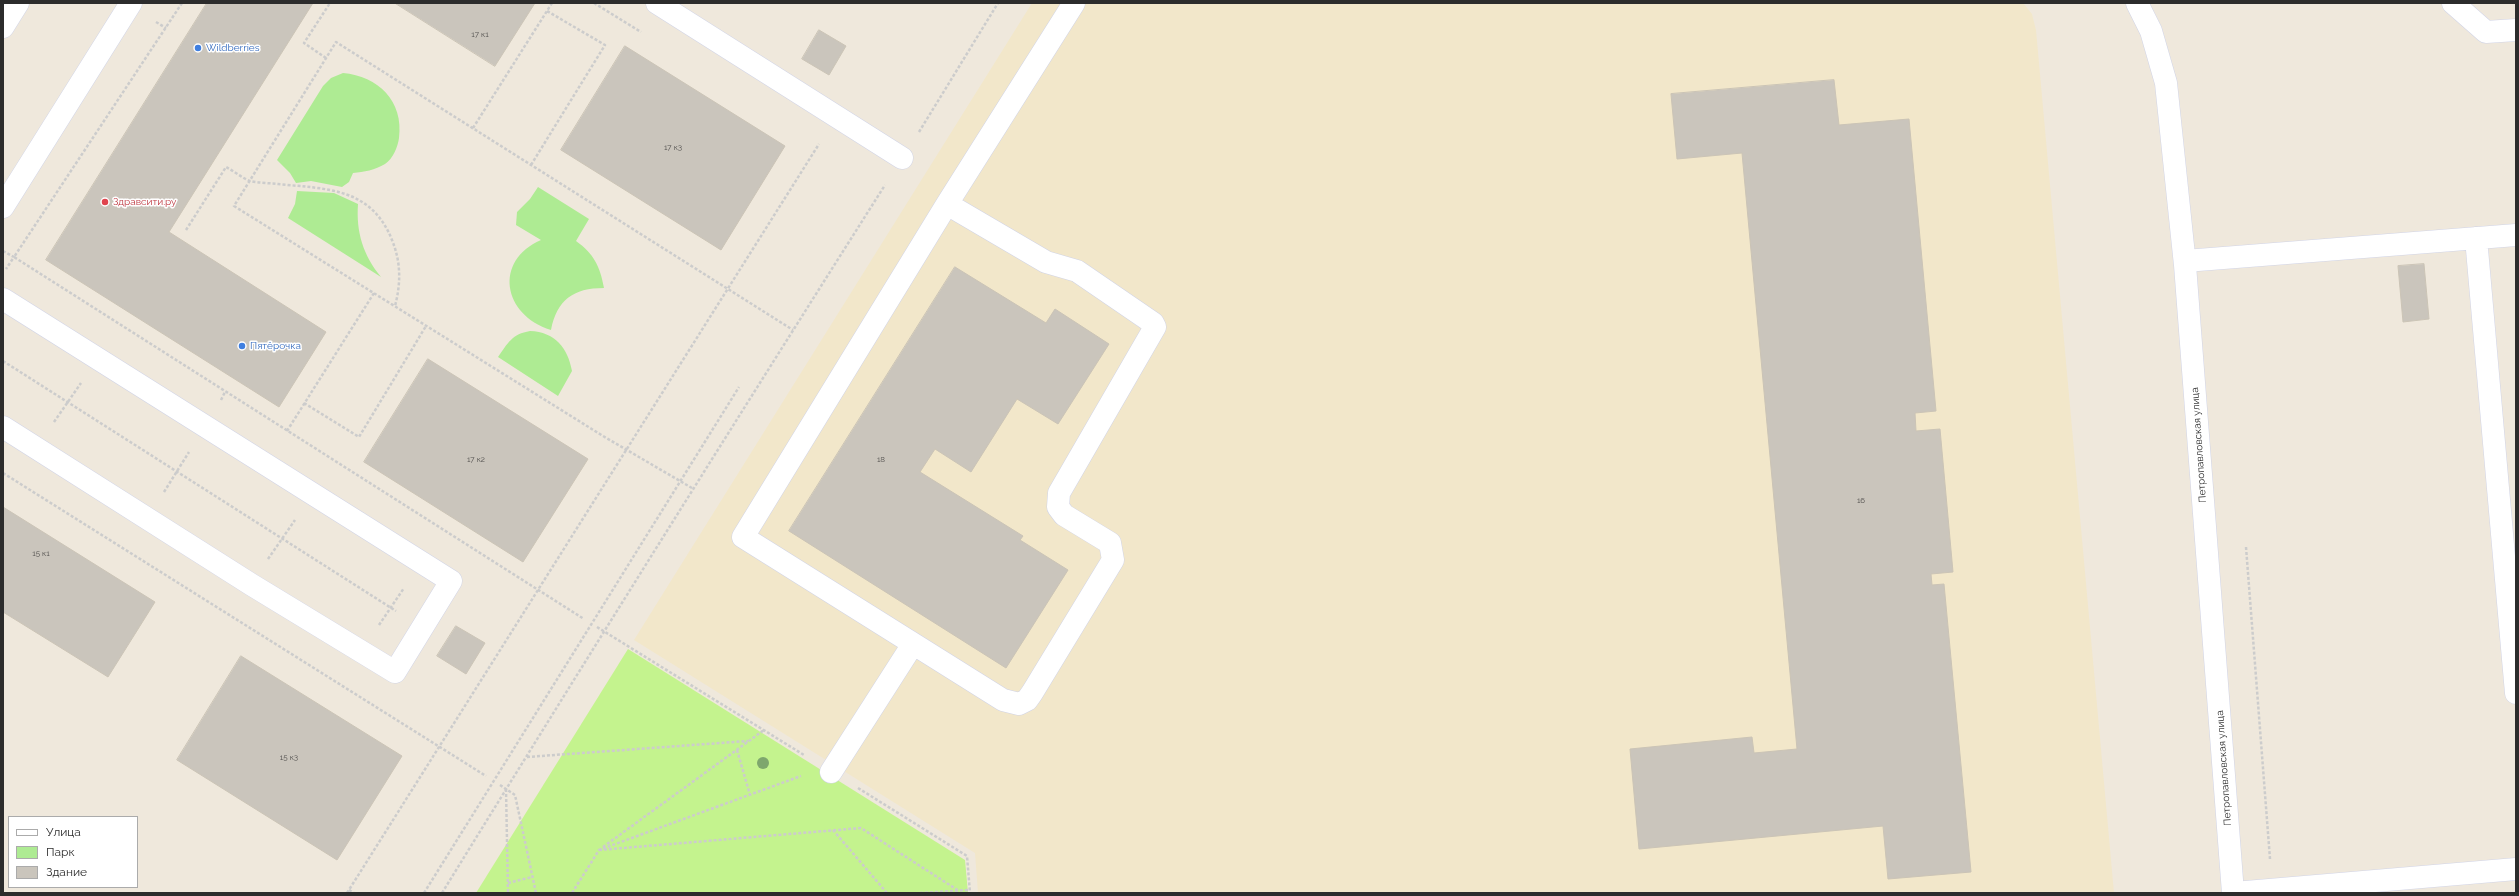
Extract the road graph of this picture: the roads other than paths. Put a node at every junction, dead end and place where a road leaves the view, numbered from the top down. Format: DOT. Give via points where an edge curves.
graph roads {
  1 [pos="18,3"];
  2 [pos="131,3"];
  3 [pos="657,3"];
  4 [pos="1074,3"];
  5 [pos="2137,3"];
  6 [pos="2453,3"];
  7 [pos="3,28"];
  8 [pos="2516,30"];
  9 [pos="902,158"];
  10 [pos="947,204"];
  11 [pos="3,207"];
  12 [pos="2516,235"];
  13 [pos="2476,238"];
  14 [pos="2185,261"];
  15 [pos="3,299"];
  16 [pos="3,427"];
  17 [pos="913,644"];
  18 [pos="2516,692"];
  19 [pos="828,770"];
  20 [pos="2516,869"];
  21 [pos="2234,893"];
  1 -- 7 [label="street"];
  2 -- 11 [label="street"];
  3 -- 9 [label="street"];
  4 -- 10 [label="street"];
  5 -- 14 [label="street, Петропавловская улица" via="2151,30 2166,83"];
  6 -- 8 [label="street" via="2486,32"];
  10 -- 17 [label="street" via="743,537"];
  10 -- 17 [label="street" via="1046,262 1077,271 1153,323 1155,327 1060,493 1058,507 1064,515 1110,543 1113,560 1027,700 1019,704 1003,700"];
  12 -- 13 [label="street"];
  13 -- 14 [label="street"];
  13 -- 18 [label="street"];
  14 -- 21 [label="street, Петропавловская улица"];
  15 -- 16 [label="street" via="451,581 395,672 252,585"];
  17 -- 19 [label="street"];
  20 -- 21 [label="street"];
}
